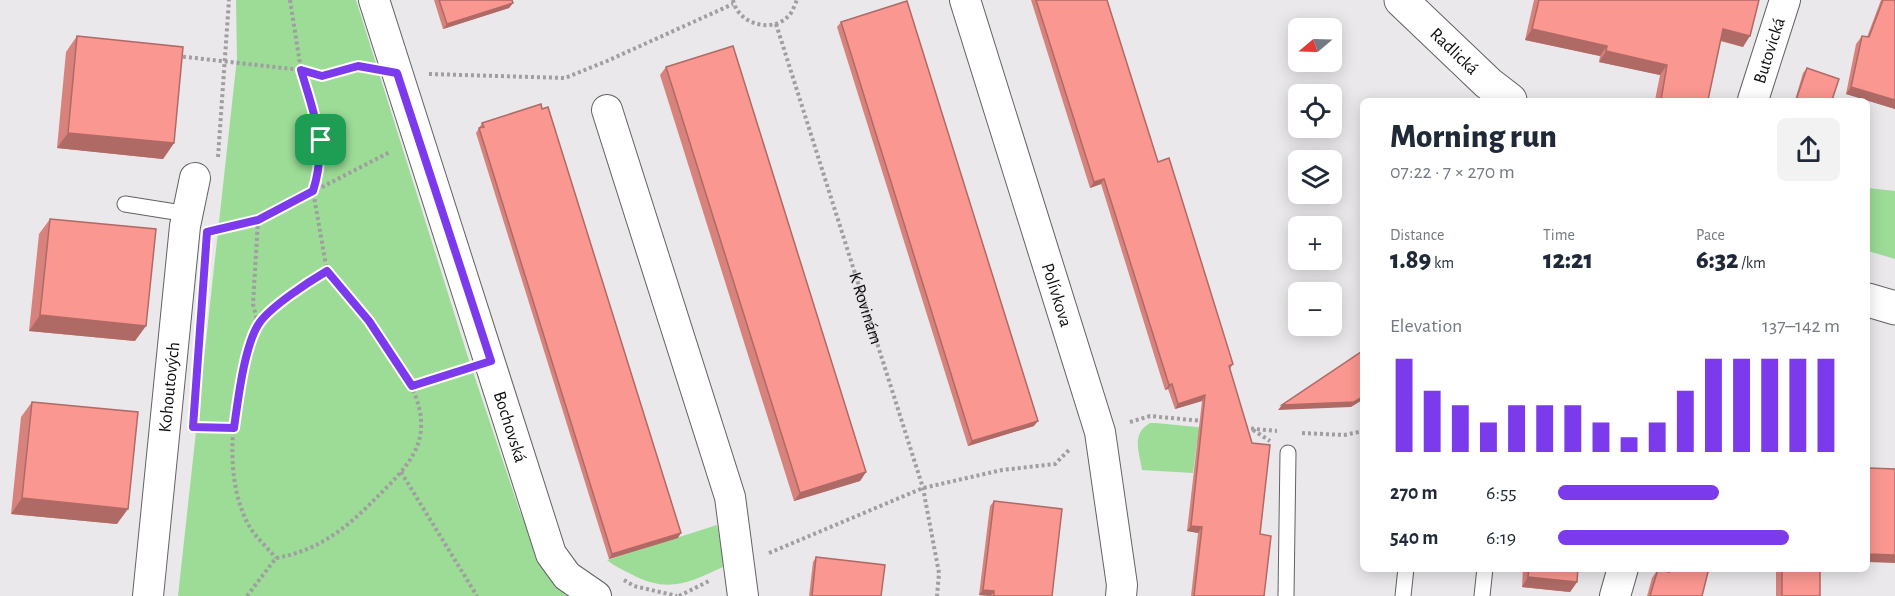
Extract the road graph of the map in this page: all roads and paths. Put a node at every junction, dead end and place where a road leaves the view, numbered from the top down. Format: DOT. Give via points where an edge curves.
graph roads {
  1 [pos="229,0"];
  2 [pos="290,0"];
  3 [pos="374,0"];
  4 [pos="797,0"];
  5 [pos="965,0"];
  6 [pos="1401,0"];
  7 [pos="1785,0"];
  8 [pos="733,2"];
  9 [pos="776,24"];
  10 [pos="168,55"];
  11 [pos="225,61"];
  12 [pos="301,70"];
  13 [pos="397,73"];
  14 [pos="1507,98"];
  15 [pos="1754,98"];
  16 [pos="607,110"];
  17 [pos="420,144"];
  18 [pos="206,171"];
  19 [pos="313,191"];
  20 [pos="125,204"];
  21 [pos="258,220"];
  22 [pos="198,223"];
  23 [pos="327,271"];
  24 [pos="1870,301"];
  25 [pos="1895,308"];
  26 [pos="258,324"];
  27 [pos="491,361"];
  28 [pos="412,386"];
  29 [pos="1210,423"];
  30 [pos="1124,424"];
  31 [pos="193,427"];
  32 [pos="234,428"];
  33 [pos="1241,428"];
  34 [pos="1286,432"];
  35 [pos="1298,432"];
  36 [pos="1360,432"];
  37 [pos="1075,444"];
  38 [pos="1288,453"];
  39 [pos="401,472"];
  40 [pos="923,488"];
  41 [pos="276,558"];
  42 [pos="741,565"];
  43 [pos="1406,572"];
  44 [pos="1485,572"];
  45 [pos="1622,572"];
  46 [pos="148,596"];
  47 [pos="247,596"];
  48 [pos="477,596"];
  49 [pos="596,596"];
  50 [pos="679,596"];
  51 [pos="743,596"];
  52 [pos="937,596"];
  53 [pos="1121,596"];
  54 [pos="1286,596"];
  55 [pos="1403,596"];
  56 [pos="1482,596"];
  57 [pos="1615,596"];
  1 -- 11 [label="path"];
  2 -- 12 [label="path"];
  3 -- 13 [label="street, Bochovská"];
  4 -- 9 [label="path" via="790,15"];
  5 -- 53 [label="street, Polívkova" via="1100,432"];
  6 -- 14 [label="main road, Radlická"];
  7 -- 15 [label="street, Butovická"];
  8 -- 9 [label="path" via="743,18 759,26"];
  8 -- 13 [label="path" via="565,78"];
  9 -- 40 [label="path, K Rovinám"];
  10 -- 11 [label="path"];
  11 -- 12 [label="path"];
  11 -- 18 [label="path"];
  12 -- 13 [label="path" via="322,76 358,66"];
  12 -- 19 [label="path" via="321,140"];
  13 -- 17 [label="street, Bochovská"];
  16 -- 42 [label="street" via="730,497"];
  17 -- 19 [label="path" via="392,151"];
  17 -- 27 [label="street, Bochovská"];
  18 -- 22 [label="street, Kohoutových"];
  19 -- 21 [label="path"];
  19 -- 23 [label="path"];
  20 -- 22 [label="lane"];
  21 -- 22 [label="path"];
  21 -- 26 [label="path" via="253,303"];
  22 -- 46 [label="street, Kohoutových"];
  23 -- 26 [label="path" via="306,283"];
  23 -- 28 [label="path" via="369,321"];
  24 -- 25 [label="main road"];
  26 -- 32 [label="path" via="241,380"];
  27 -- 28 [label="path"];
  27 -- 49 [label="street, Bochovská" via="551,554 567,576"];
  28 -- 39 [label="path" via="422,428 412,456"];
  29 -- 30 [label="path" via="1150,416"];
  31 -- 32 [label="path"];
  32 -- 41 [label="path" via="236,484 247,523"];
  33 -- 34 [label="path"];
  35 -- 36 [label="path" via="1344,435"];
  37 -- 40 [label="path" via="1055,464 1002,470"];
  38 -- 54 [label="lane"];
  39 -- 41 [label="path" via="340,532 296,555"];
  39 -- 48 [label="path"];
  40 -- 42 [label="path"];
  40 -- 52 [label="path, K Rovinám" via="939,573"];
  41 -- 47 [label="path"];
  42 -- 50 [label="path"];
  42 -- 51 [label="street"];
  43 -- 55 [label="lane"];
  44 -- 56 [label="lane"];
  45 -- 57 [label="street"];
}
